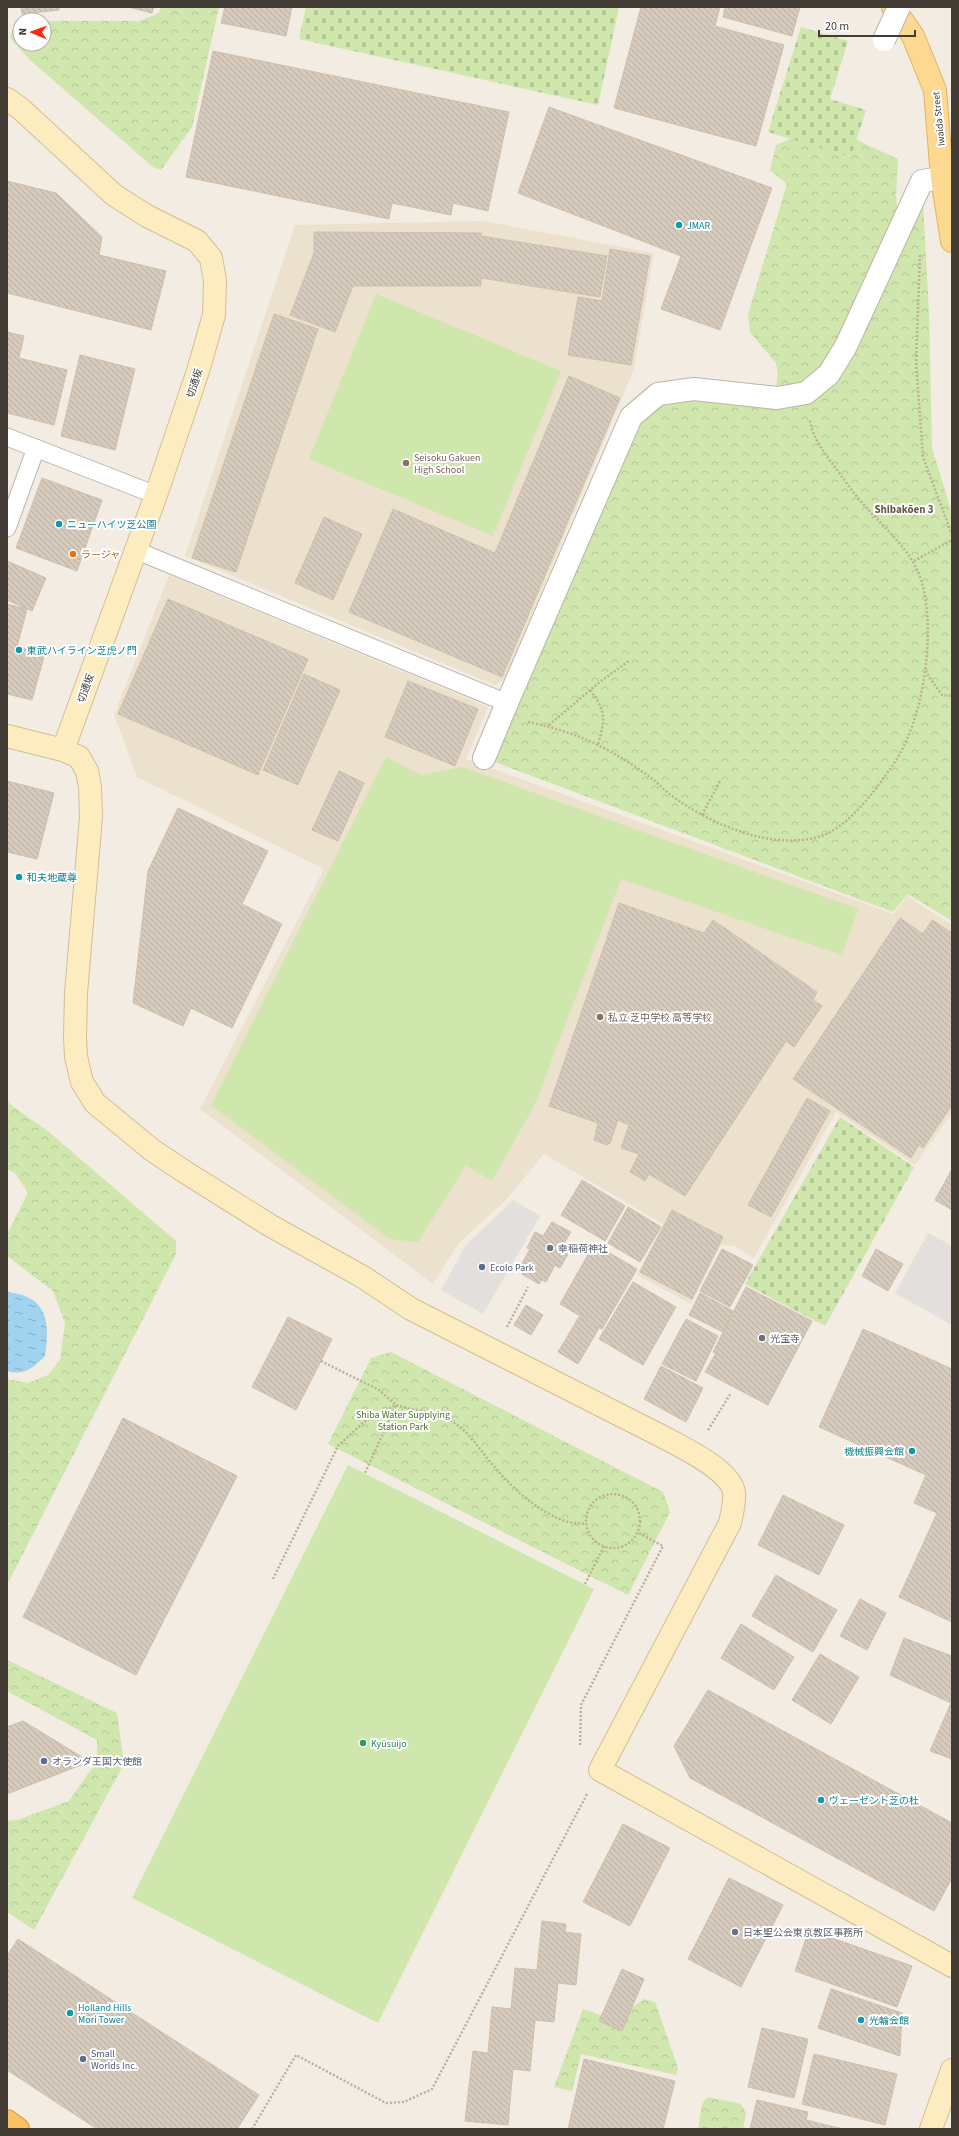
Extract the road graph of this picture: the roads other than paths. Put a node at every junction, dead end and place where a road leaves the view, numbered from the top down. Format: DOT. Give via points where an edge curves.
graph roads {
  1 [pos="893,7"];
  2 [pos="899,7"];
  3 [pos="884,40"];
  4 [pos="7,99"];
  5 [pos="942,178"];
  6 [pos="952,241"];
  7 [pos="7,437"];
  8 [pos="36,448"];
  9 [pos="156,495"];
  10 [pos="7,528"];
  11 [pos="135,550"];
  12 [pos="504,710"];
  13 [pos="7,736"];
  14 [pos="63,750"];
  15 [pos="484,758"];
  16 [pos="952,1966"];
  17 [pos="952,2070"];
  18 [pos="7,2121"];
  19 [pos="18,2129"];
  20 [pos="931,2129"];
  1 -- 5 [label="main road, Iwaida Street" via="913,36 935,90"];
  2 -- 3 [label="street, bridge"];
  4 -- 9 [label="street, 切通坂" via="114,195 147,216 197,241 211,258 215,281 214,315"];
  5 -- 6 [label="main road, Iwaida Street"];
  5 -- 12 [label="street" via="922,181 846,346 829,374 806,393 777,398 694,389 658,394 631,417"];
  7 -- 8 [label="lane"];
  8 -- 9 [label="lane"];
  8 -- 10 [label="lane"];
  9 -- 11 [label="street, 切通坂"];
  11 -- 12 [label="lane"];
  11 -- 14 [label="street, 切通坂"];
  12 -- 15 [label="street"];
  13 -- 14 [label="street"];
  14 -- 16 [label="street" via="79,757 87,771 90,787 91,817 76,993 75,1037 76,1057 82,1082 95,1103 152,1150 271,1226 363,1277 411,1308 671,1441 728,1478 734,1492 734,1509 730,1523 600,1770"];
  17 -- 20 [label="street"];
  18 -- 19 [label="highway"];
}
